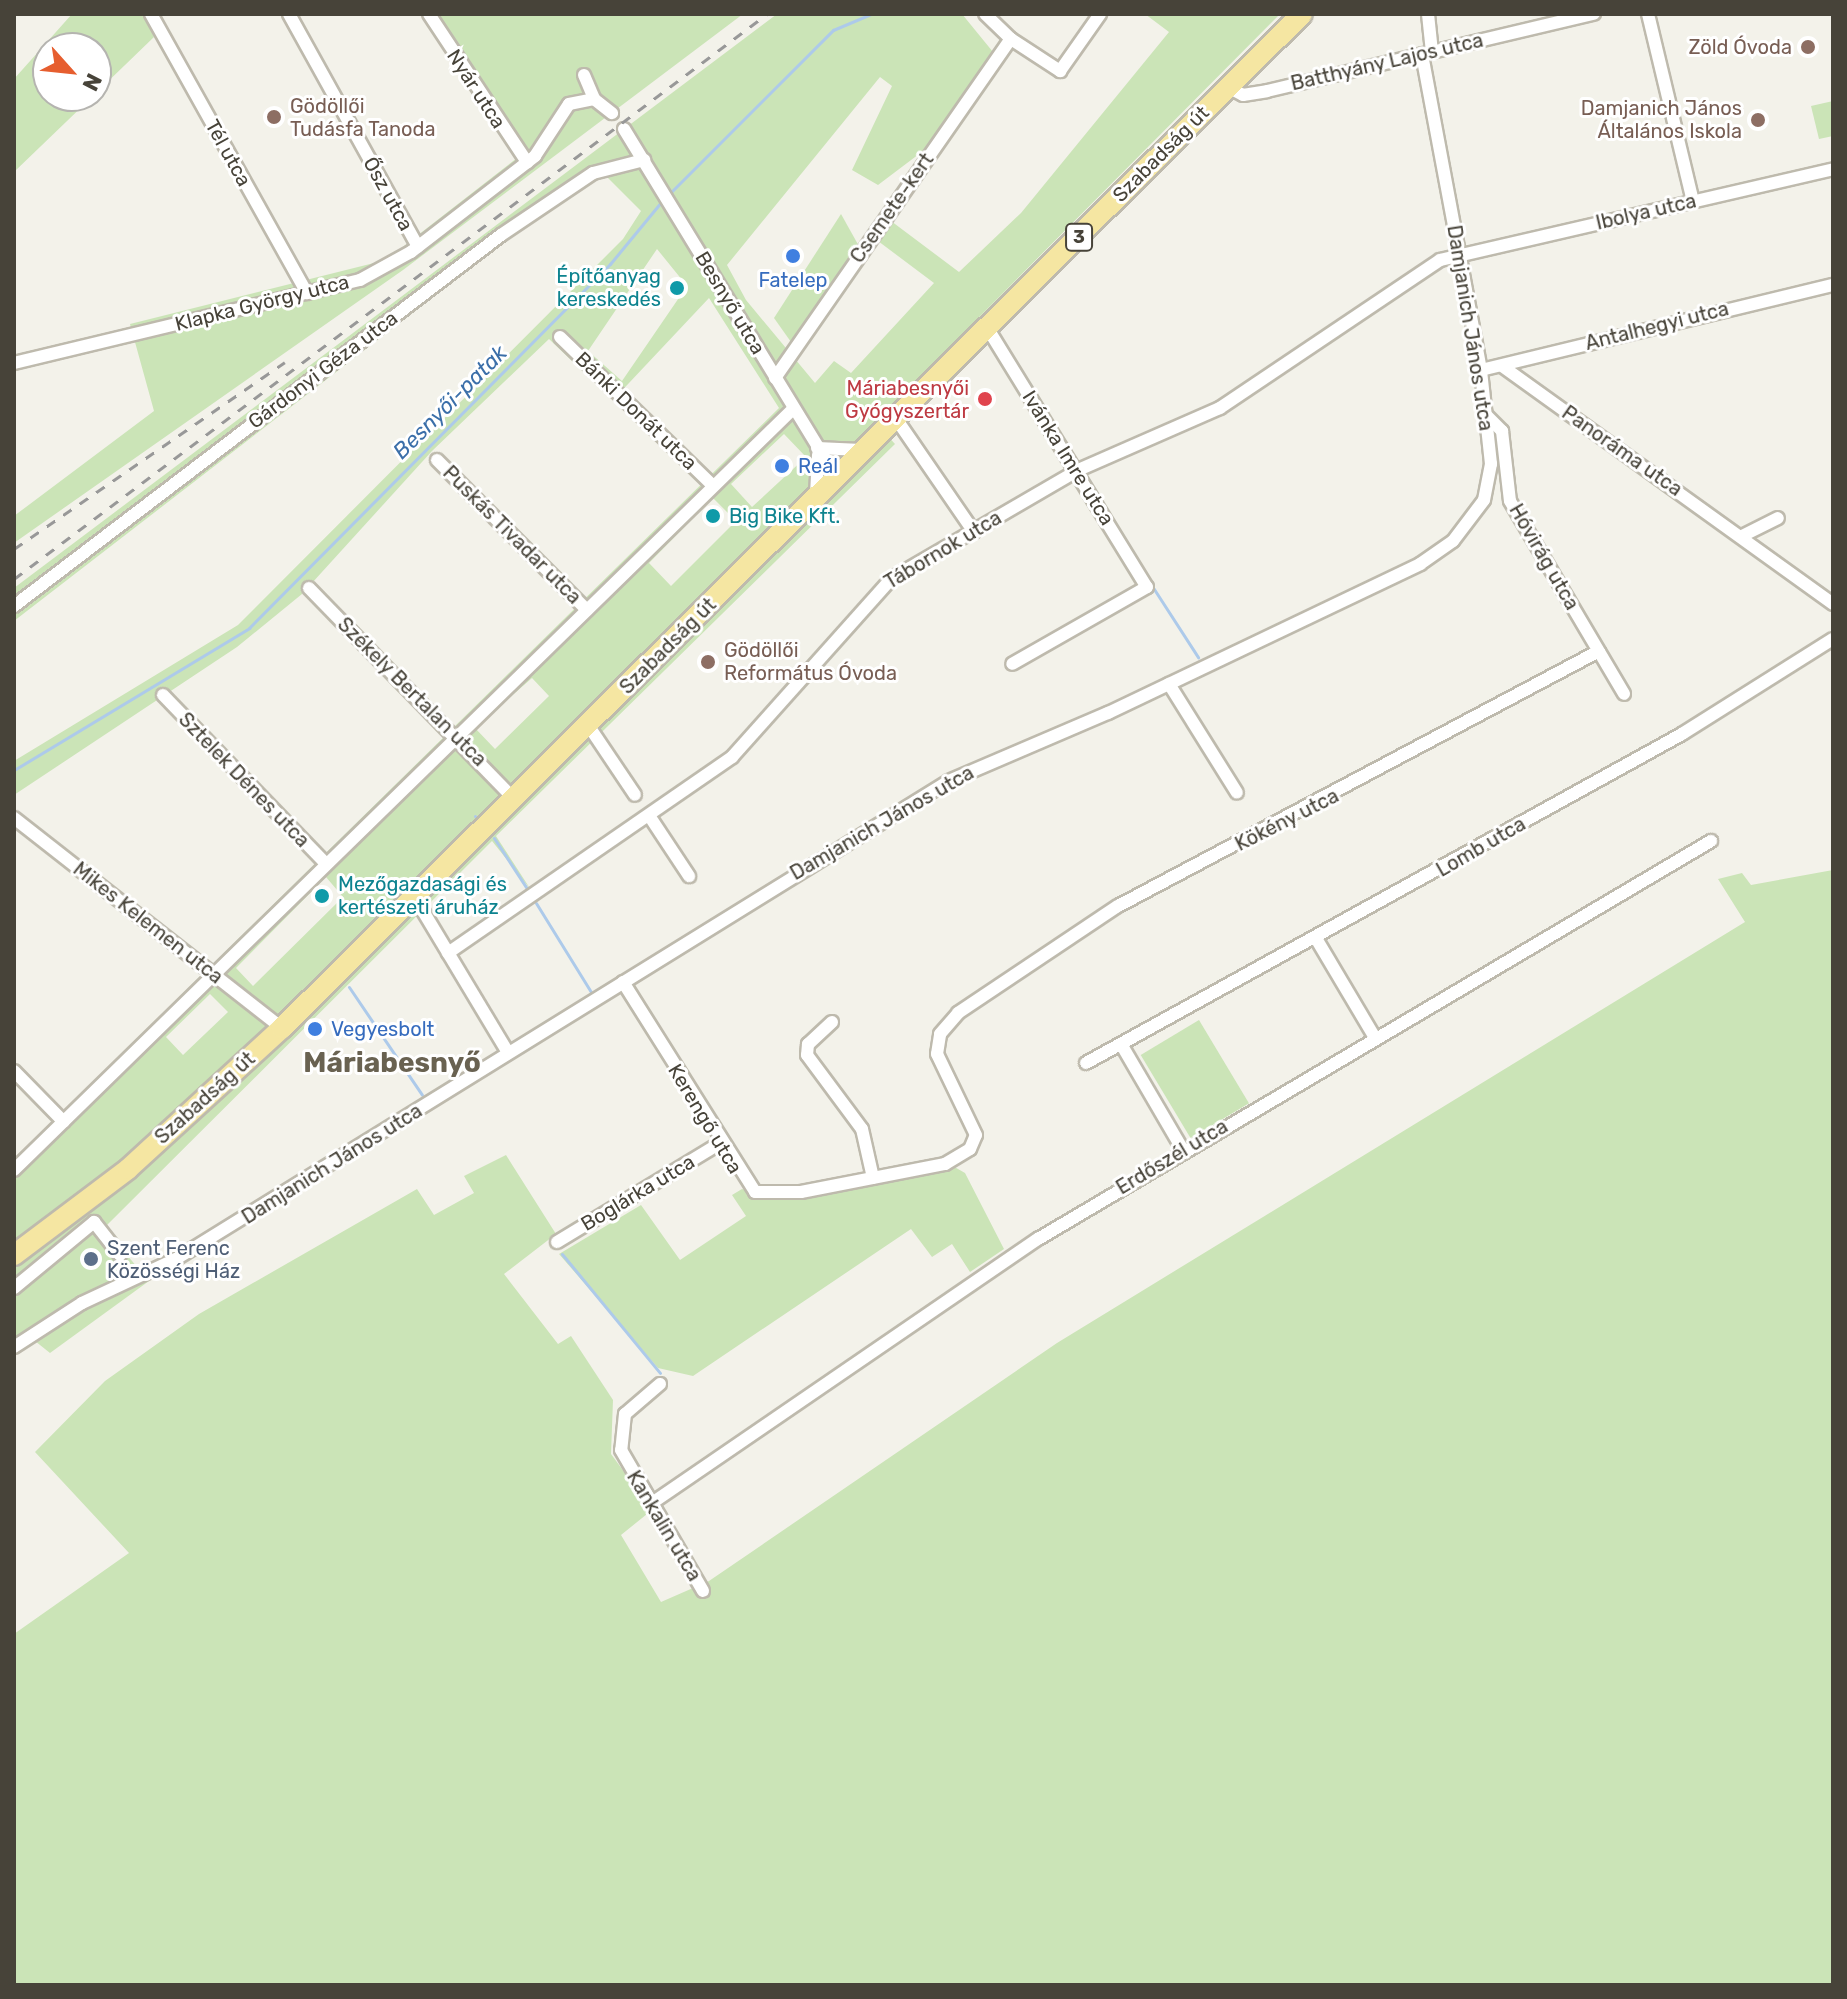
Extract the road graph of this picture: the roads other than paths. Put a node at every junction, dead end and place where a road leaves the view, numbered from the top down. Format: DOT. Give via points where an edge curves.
graph roads {
  1 [pos="151,14"];
  2 [pos="289,14"];
  3 [pos="429,14"];
  4 [pos="985,14"];
  5 [pos="1100,14"];
  6 [pos="1302,14"];
  7 [pos="1428,14"];
  8 [pos="1594,14"];
  9 [pos="1648,14"];
  10 [pos="1011,39"];
  11 [pos="1427,53"];
  12 [pos="584,75"];
  13 [pos="1228,87"];
  14 [pos="594,99"];
  15 [pos="612,113"];
  16 [pos="624,129"];
  17 [pos="644,160"];
  18 [pos="527,162"];
  19 [pos="1833,169"];
  20 [pos="1693,201"];
  21 [pos="418,247"];
  22 [pos="1459,254"];
  23 [pos="1833,285"];
  24 [pos="307,293"];
  25 [pos="988,329"];
  26 [pos="560,337"];
  27 [pos="14,363"];
  28 [pos="1502,366"];
  29 [pos="1481,370"];
  30 [pos="775,378"];
  31 [pos="793,409"];
  32 [pos="1486,415"];
  33 [pos="897,420"];
  34 [pos="817,448"];
  35 [pos="868,448"];
  36 [pos="437,460"];
  37 [pos="1078,470"];
  38 [pos="837,478"];
  39 [pos="712,485"];
  40 [pos="815,500"];
  41 [pos="1778,518"];
  42 [pos="974,532"];
  43 [pos="1742,536"];
  44 [pos="309,588"];
  45 [pos="1833,604"];
  46 [pos="14,606"];
  47 [pos="587,610"];
  48 [pos="1833,639"];
  49 [pos="1599,651"];
  50 [pos="1012,664"];
  51 [pos="1169,684"];
  52 [pos="1624,694"];
  53 [pos="163,695"];
  54 [pos="588,725"];
  55 [pos="457,737"];
  56 [pos="1237,793"];
  57 [pos="635,795"];
  58 [pos="513,798"];
  59 [pos="650,817"];
  60 [pos="14,818"];
  61 [pos="1711,841"];
  62 [pos="326,864"];
  63 [pos="689,876"];
  64 [pos="414,896"];
  65 [pos="1317,940"];
  66 [pos="448,953"];
  67 [pos="214,975"];
  68 [pos="623,982"];
  69 [pos="980,997"];
  70 [pos="832,1022"];
  71 [pos="282,1028"];
  72 [pos="1374,1036"];
  73 [pos="1121,1044"];
  74 [pos="507,1051"];
  75 [pos="1086,1063"];
  76 [pos="14,1071"];
  77 [pos="64,1122"];
  78 [pos="719,1144"];
  79 [pos="1183,1150"];
  80 [pos="14,1170"];
  81 [pos="873,1178"];
  82 [pos="557,1242"];
  83 [pos="14,1255"];
  84 [pos="120,1255"];
  85 [pos="14,1288"];
  86 [pos="14,1347"];
  87 [pos="660,1384"];
  88 [pos="652,1503"];
  89 [pos="703,1591"];
  1 -- 24 [label="street, Tél utca"];
  2 -- 21 [label="street, Ősz utca"];
  3 -- 18 [label="street, Nyár utca"];
  4 -- 10 [label="street"];
  5 -- 10 [label="street" via="1060,71"];
  6 -- 13 [label="main road, Szabadság út / 3"];
  7 -- 11 [label="street, Damjanich János utca"];
  8 -- 11 [label="street, Batthyány Lajos utca"];
  9 -- 20 [label="street"];
  10 -- 30 [label="street, Csemete-kert"];
  11 -- 13 [label="street, Batthyány Lajos utca" via="1254,93"];
  11 -- 22 [label="street, Damjanich János utca"];
  12 -- 14 [label="street"];
  13 -- 25 [label="main road, Szabadság út / 3"];
  14 -- 15 [label="street"];
  14 -- 18 [label="street, Klapka György utca" via="569,104"];
  16 -- 17 [label="street, Besnyő utca"];
  17 -- 30 [label="street, Besnyő utca"];
  17 -- 46 [label="street, Gárdonyi Géza utca" via="593,173 501,235"];
  18 -- 21 [label="street, Klapka György utca"];
  19 -- 20 [label="street, Ibolya utca"];
  20 -- 22 [label="street, Ibolya utca"];
  21 -- 24 [label="street, Klapka György utca" via="360,280"];
  22 -- 29 [label="street, Damjanich János utca"];
  22 -- 37 [label="street, Tábornok utca" via="1220,408"];
  23 -- 28 [label="street, Antalhegyi utca"];
  24 -- 27 [label="street, Klapka György utca"];
  25 -- 33 [label="main road, Szabadság út / 3"];
  25 -- 37 [label="street, Ivánka Imre utca"];
  26 -- 39 [label="street, Bánki Donát utca"];
  28 -- 29 [label="street, Antalhegyi utca"];
  28 -- 43 [label="street, Panoráma utca"];
  29 -- 32 [label="street, Damjanich János utca"];
  30 -- 31 [label="street, Besnyő utca"];
  31 -- 34 [label="street, Besnyő utca"];
  31 -- 39 [label="street"];
  32 -- 49 [label="street, Hóvirág utca" via="1502,431 1510,501"];
  32 -- 51 [label="street, Damjanich János utca" via="1488,491 1441,551"];
  33 -- 35 [label="main road, Szabadság út / 3"];
  33 -- 42 [label="street"];
  34 -- 35 [label="street" via="841,454"];
  34 -- 38 [label="street, Besnyő utca"];
  34 -- 40 [label="street"];
  35 -- 38 [label="main road, Szabadság út / 3"];
  36 -- 47 [label="street, Puskás Tivadar utca"];
  37 -- 42 [label="street, Tábornok utca"];
  37 -- 50 [label="street, Ivánka Imre utca" via="1147,587"];
  38 -- 40 [label="main road, Szabadság út / 3"];
  39 -- 47 [label="street"];
  40 -- 54 [label="main road, Szabadság út / 3"];
  41 -- 43 [label="street"];
  42 -- 59 [label="street, Tábornok utca" via="873,593 767,726"];
  43 -- 45 [label="street, Panoráma utca"];
  44 -- 55 [label="street, Székely Bertalan utca"];
  47 -- 55 [label="street"];
  48 -- 65 [label="street, Lomb utca" via="1682,734"];
  49 -- 52 [label="street, Hóvirág utca"];
  49 -- 69 [label="street, Kökény utca" via="1105,913"];
  51 -- 56 [label="street"];
  51 -- 68 [label="street, Damjanich János utca" via="949,781"];
  53 -- 62 [label="street, Sztelek Dénes utca"];
  54 -- 57 [label="street"];
  54 -- 58 [label="main road, Szabadság út / 3"];
  55 -- 58 [label="street, Székely Bertalan utca"];
  55 -- 62 [label="street"];
  58 -- 64 [label="main road, Szabadság út / 3"];
  59 -- 63 [label="street"];
  59 -- 66 [label="street, Tábornok utca"];
  60 -- 67 [label="street, Mikes Kelemen utca"];
  61 -- 72 [label="street, Erdőszél utca"];
  62 -- 67 [label="street"];
  64 -- 66 [label="street"];
  64 -- 71 [label="main road, Szabadság út / 3"];
  65 -- 72 [label="street"];
  65 -- 73 [label="street, Lomb utca"];
  66 -- 74 [label="street"];
  67 -- 71 [label="street, Mikes Kelemen utca"];
  67 -- 77 [label="street"];
  68 -- 74 [label="street, Damjanich János utca"];
  68 -- 78 [label="street, Kerengő utca"];
  69 -- 81 [label="street, Kerengő utca" via="951,1020 937,1044 974,1123 973,1145 945,1164"];
  70 -- 81 [label="street" via="808,1044 807,1055 862,1129"];
  71 -- 83 [label="main road, Szabadság út / 3" via="128,1169"];
  72 -- 79 [label="street, Erdőszél utca"];
  73 -- 75 [label="street, Lomb utca"];
  73 -- 79 [label="street"];
  74 -- 86 [label="street, Damjanich János utca" via="176,1259 27,1335"];
  76 -- 77 [label="street"];
  77 -- 80 [label="street"];
  78 -- 81 [label="street, Kerengő utca" via="740,1178 762,1194"];
  78 -- 82 [label="street, Boglárka utca"];
  79 -- 88 [label="street, Erdőszél utca" via="918,1319"];
  84 -- 85 [label="street" via="94,1222"];
  87 -- 88 [label="street, Kankalin utca" via="631,1404 619,1434 622,1455"];
  88 -- 89 [label="street, Kankalin utca"];
}
